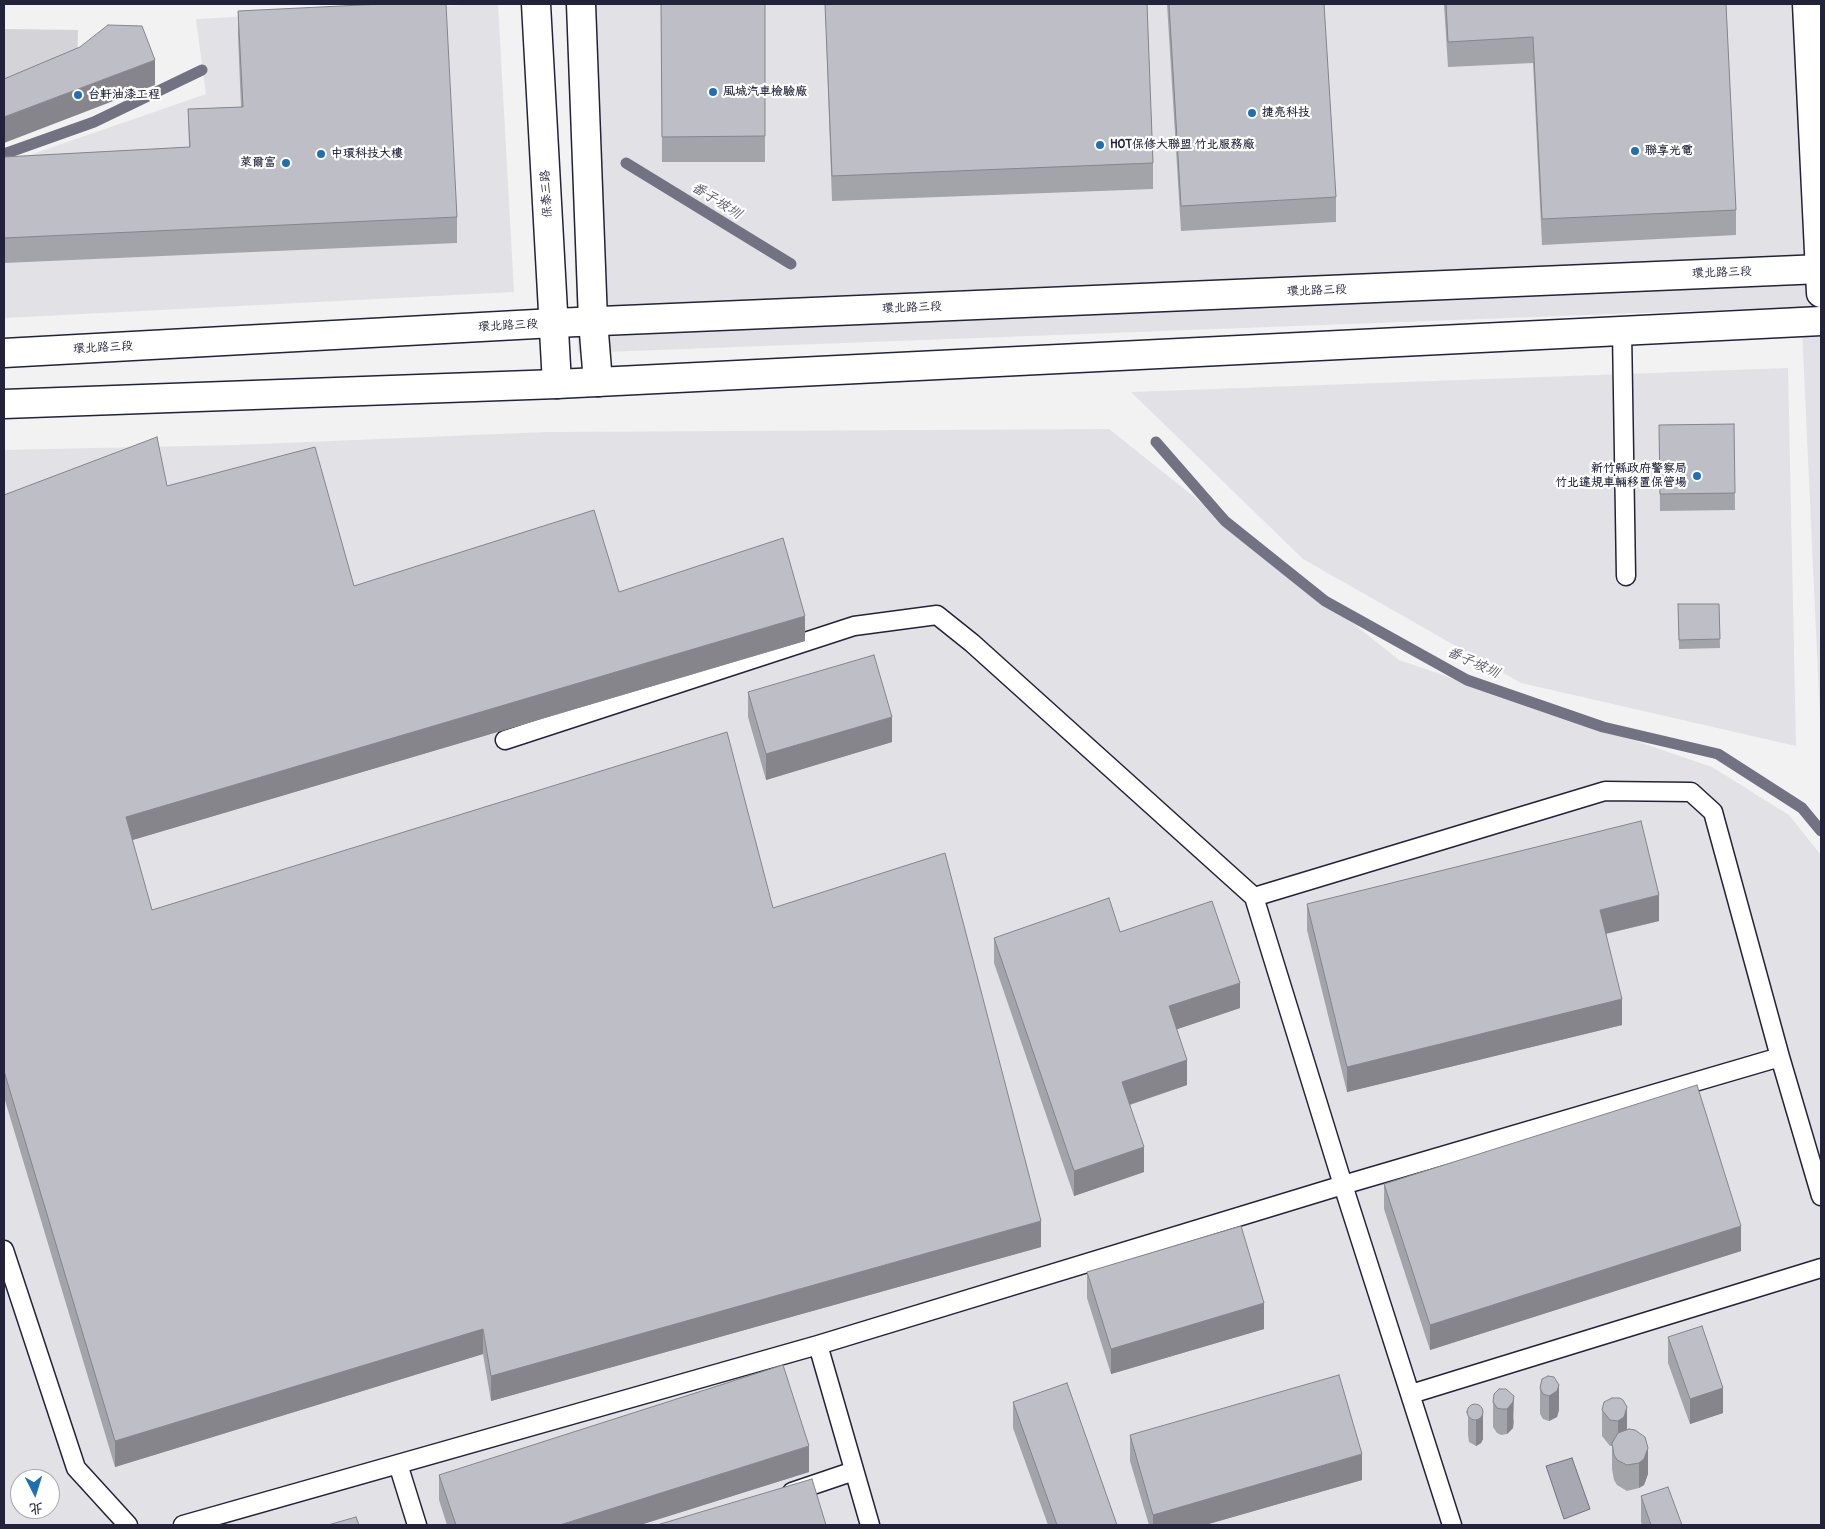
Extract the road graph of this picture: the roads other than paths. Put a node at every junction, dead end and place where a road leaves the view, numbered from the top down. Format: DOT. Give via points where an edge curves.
graph roads {
  1 [pos="536,4"];
  2 [pos="581,4"];
  3 [pos="1807,4"];
  4 [pos="1821,277"];
  5 [pos="594,322"];
  6 [pos="1821,322"];
  7 [pos="554,323"];
  8 [pos="1622,332"];
  9 [pos="4,353"];
  10 [pos="598,382"];
  11 [pos="557,384"];
  12 [pos="4,404"];
  13 [pos="1626,576"];
  14 [pos="505,740"];
  15 [pos="1254,898"];
  16 [pos="1780,1057"];
  17 [pos="1343,1185"];
  18 [pos="1821,1196"];
  19 [pos="4,1250"];
  20 [pos="1821,1268"];
  21 [pos="818,1345"];
  22 [pos="1410,1394"];
  23 [pos="398,1464"];
  24 [pos="854,1471"];
  25 [pos="773,1498"];
  26 [pos="128,1525"];
  27 [pos="183,1525"];
  28 [pos="417,1525"];
  29 [pos="870,1525"];
  30 [pos="1452,1525"];
  1 -- 7 [label="street, 保泰三路"];
  2 -- 5 [label="street"];
  3 -- 4 [label="street"];
  4 -- 5 [label="street, 環北路三段"];
  5 -- 7 [label="street, 環北路三段"];
  5 -- 10 [label="street"];
  6 -- 8 [label="street"];
  7 -- 9 [label="street, 環北路三段"];
  7 -- 11 [label="street, 保泰三路"];
  8 -- 10 [label="street"];
  8 -- 13 [label="lane"];
  10 -- 11 [label="street"];
  11 -- 12 [label="street"];
  14 -- 15 [label="lane" via="854,626 937,615 980,650"];
  15 -- 16 [label="lane" via="1605,791 1691,792 1713,812"];
  15 -- 17 [label="lane"];
  16 -- 17 [label="lane"];
  16 -- 18 [label="lane"];
  17 -- 21 [label="lane"];
  17 -- 22 [label="lane"];
  19 -- 26 [label="lane" via="76,1468"];
  20 -- 22 [label="lane"];
  21 -- 23 [label="lane"];
  21 -- 24 [label="lane"];
  22 -- 30 [label="lane"];
  23 -- 27 [label="lane"];
  23 -- 28 [label="lane"];
  24 -- 25 [label="lane"];
  24 -- 29 [label="lane"];
}
